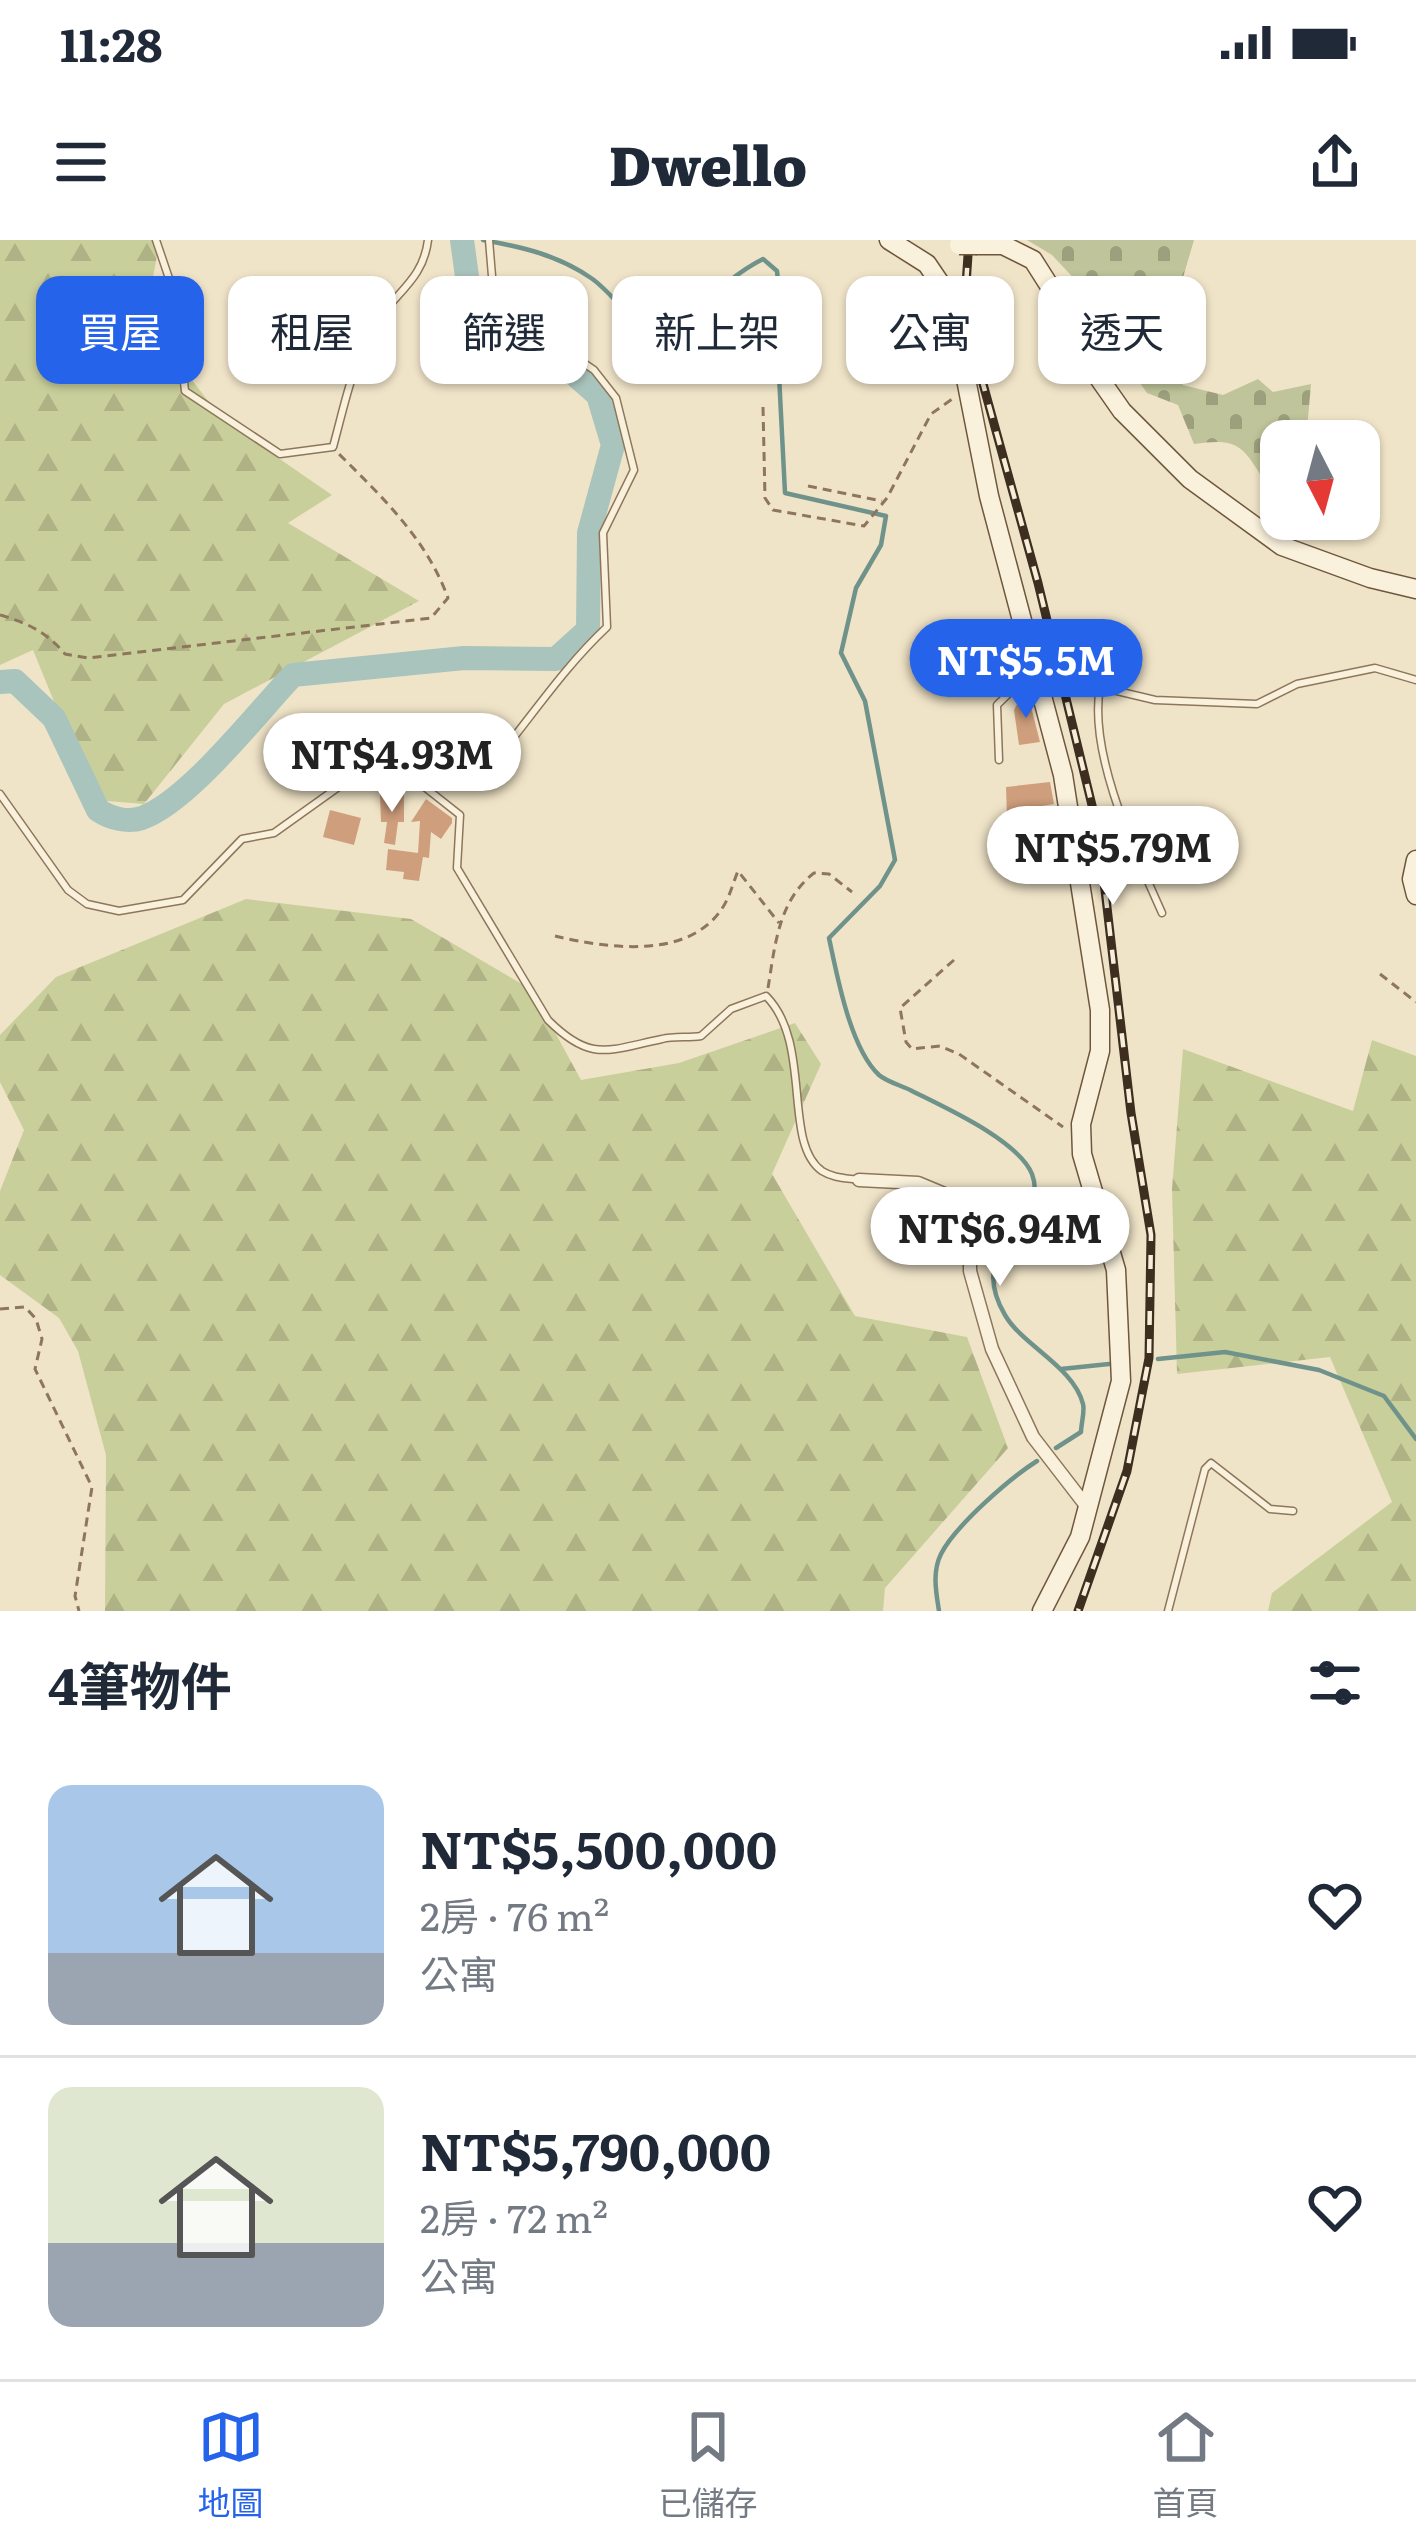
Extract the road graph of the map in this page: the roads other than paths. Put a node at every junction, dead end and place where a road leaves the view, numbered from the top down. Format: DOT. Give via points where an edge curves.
graph roads {
  1 [pos="155,240"];
  2 [pos="428,240"];
  3 [pos="489,240"];
  4 [pos="889,240"];
  5 [pos="961,243"];
  6 [pos="1416,590"];
  7 [pos="1035,669"];
  8 [pos="1416,680"];
  9 [pos="999,760"];
  10 [pos="422,785"];
  11 [pos="0,794"];
  12 [pos="1416,860"];
  13 [pos="1416,896"];
  14 [pos="1162,913"];
  15 [pos="859,1180"];
  16 [pos="1087,1507"];
  17 [pos="1293,1511"];
  18 [pos="1042,1611"];
  19 [pos="1168,1611"];
  1 -- 2 [label="lane" via="175,296 185,391 280,454 332,447 353,370 375,323 425,265"];
  3 -- 10 [label="lane" via="496,324 553,342 594,370 616,398 634,470 603,533 607,627 482,776 436,771"];
  4 -- 7 [label="street" via="927,264 950,298 989,496"];
  5 -- 6 [label="street" via="1003,245 1034,260 1071,338 1122,411 1190,479 1282,546"];
  7 -- 9 [label="lane" via="997,705"];
  7 -- 16 [label="street" via="1063,775 1100,1010 1100,1051 1081,1124 1087,1181 1116,1270 1121,1381"];
  8 -- 14 [label="lane" via="1376,668 1297,684 1257,704 1155,700 1100,687 1096,709 1120,818"];
  10 -- 11 [label="lane" via="344,783 274,833 242,839 184,900 119,910 86,904 68,890"];
  10 -- 15 [label="lane" via="460,815 457,868 548,1020 580,1048 622,1048 700,1036 731,1009 766,996 792,1042 813,1164"];
  12 -- 13 [label="street"];
  15 -- 16 [label="street" via="918,1184 954,1198 992,1348 1034,1438"];
  16 -- 18 [label="street"];
  17 -- 19 [label="lane" via="1270,1509 1211,1463"];
}
